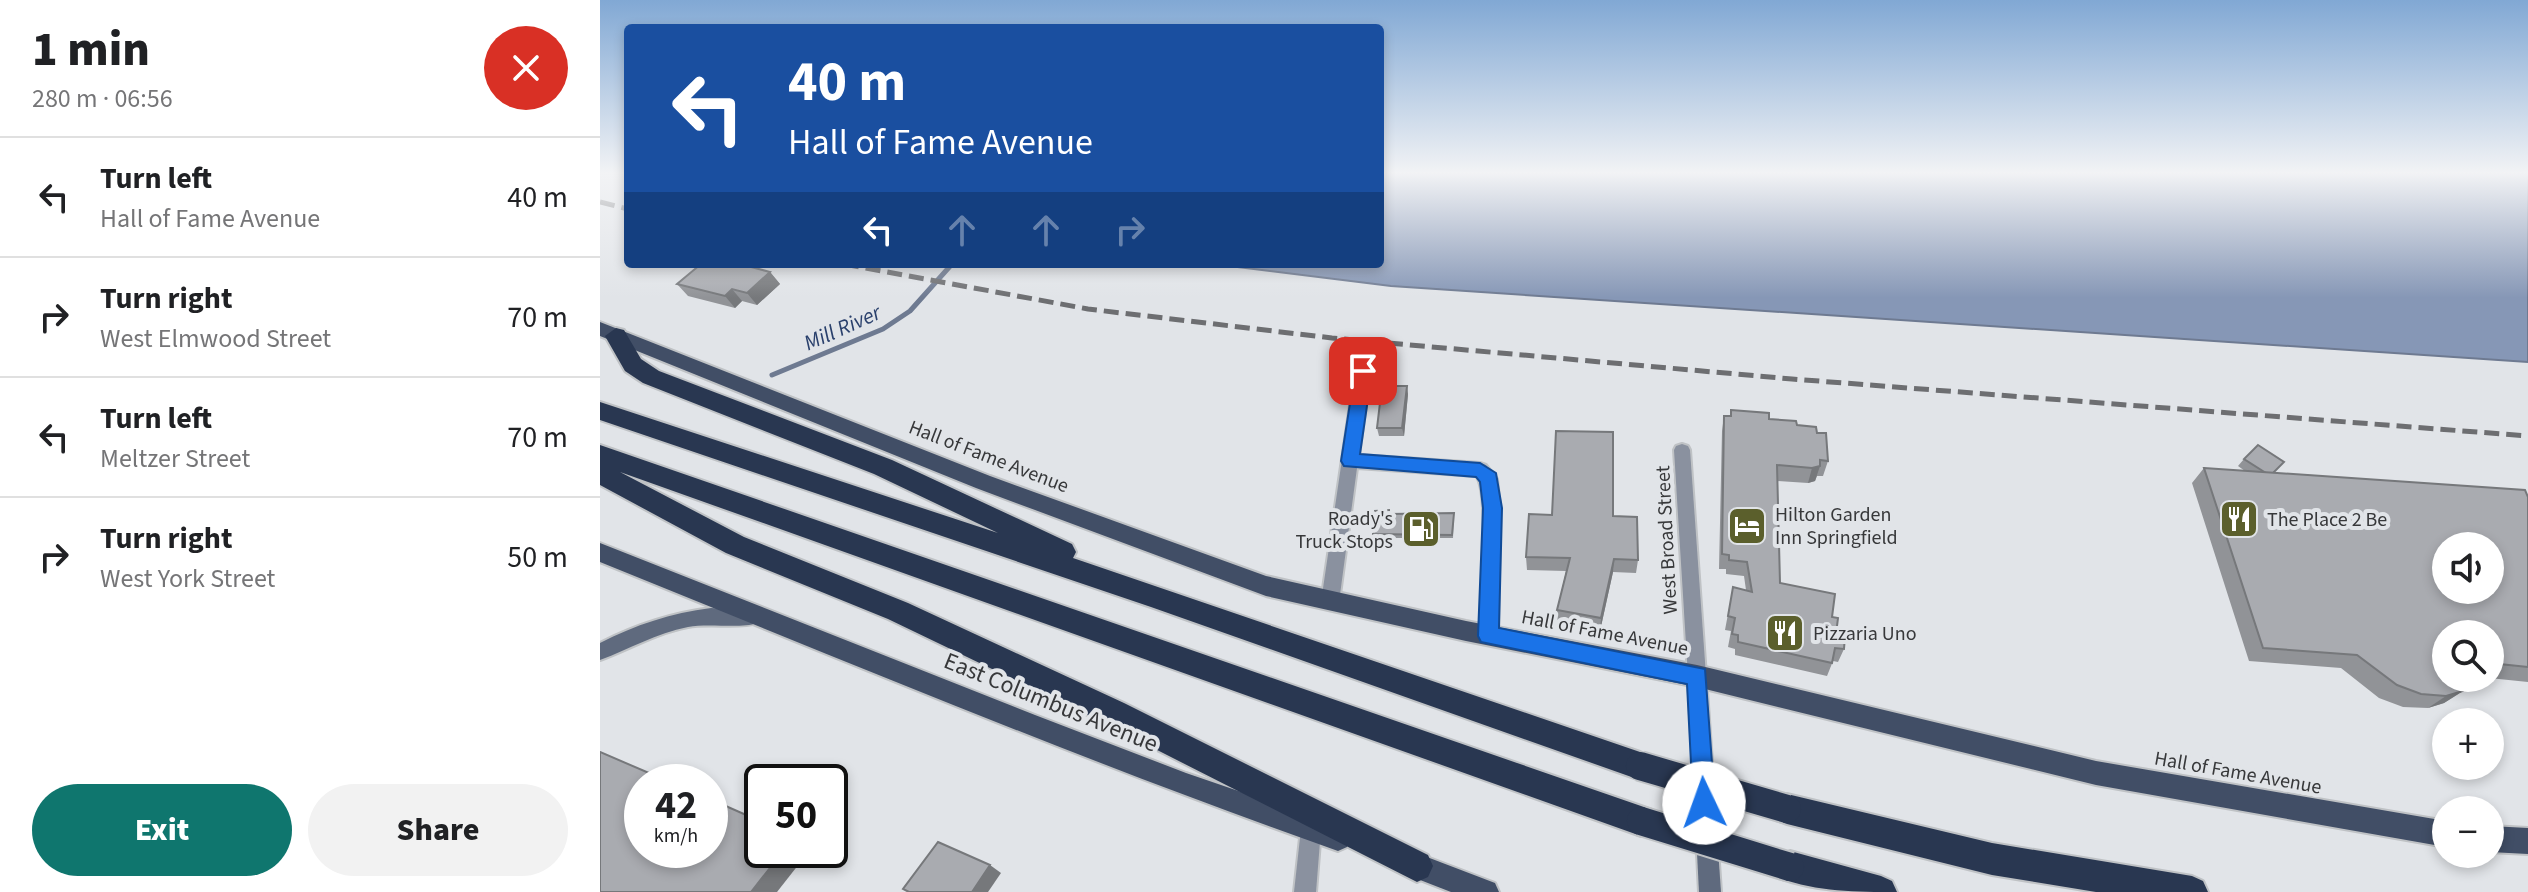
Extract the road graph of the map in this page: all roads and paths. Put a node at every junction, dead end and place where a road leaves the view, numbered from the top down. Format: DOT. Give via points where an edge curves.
graph roads {
  1 [pos="605,333"];
  2 [pos="1363,371"];
  3 [pos="600,411"];
  4 [pos="1682,450"];
  5 [pos="600,455"];
  6 [pos="1350,461"];
  7 [pos="600,473"];
  8 [pos="600,552"];
  9 [pos="1151,595"];
  10 [pos="1330,602"];
  11 [pos="764,619"];
  12 [pos="1489,636"];
  13 [pos="600,652"];
  14 [pos="1697,676"];
  15 [pos="1311,829"];
  16 [pos="2432,832"];
  17 [pos="2504,840"];
  18 [pos="2528,841"];
  19 [pos="1417,866"];
  20 [pos="1822,877"];
  21 [pos="1305,892"];
  22 [pos="1486,892"];
  23 [pos="1710,892"];
  24 [pos="1860,892"];
  25 [pos="1881,892"];
  26 [pos="2192,892"];
  1 -- 9 [label="highway" via="651,377 883,467"];
  1 -- 10 [label="main road, Hall of Fame Avenue" via="1175,555"];
  2 -- 6 [label="street"];
  3 -- 9 [label="highway"];
  4 -- 14 [label="street, West Broad Street"];
  5 -- 20 [label="highway, bridge" via="1641,821"];
  6 -- 10 [label="street"];
  6 -- 12 [label="street" via="1480,470 1489,479"];
  7 -- 19 [label="highway" via="735,545 898,611 1143,727"];
  8 -- 11 [label="main road, East Columbus Avenue"];
  9 -- 26 [label="highway, bridge" via="1640,766 1787,809 1992,859"];
  10 -- 12 [label="main road, Hall of Fame Avenue"];
  11 -- 13 [label="main road" via="694,616 664,623"];
  11 -- 15 [label="main road, East Columbus Avenue"];
  12 -- 14 [label="main road, Hall of Fame Avenue"];
  14 -- 16 [label="main road, Hall of Fame Avenue" via="2076,768"];
  14 -- 23 [label="main road"];
  15 -- 19 [label="main road, East Columbus Avenue"];
  15 -- 21 [label="street"];
  17 -- 18 [label="main road"];
  19 -- 22 [label="main road, East Columbus Avenue"];
  20 -- 24 [label="highway"];
  20 -- 25 [label="highway"];
}
